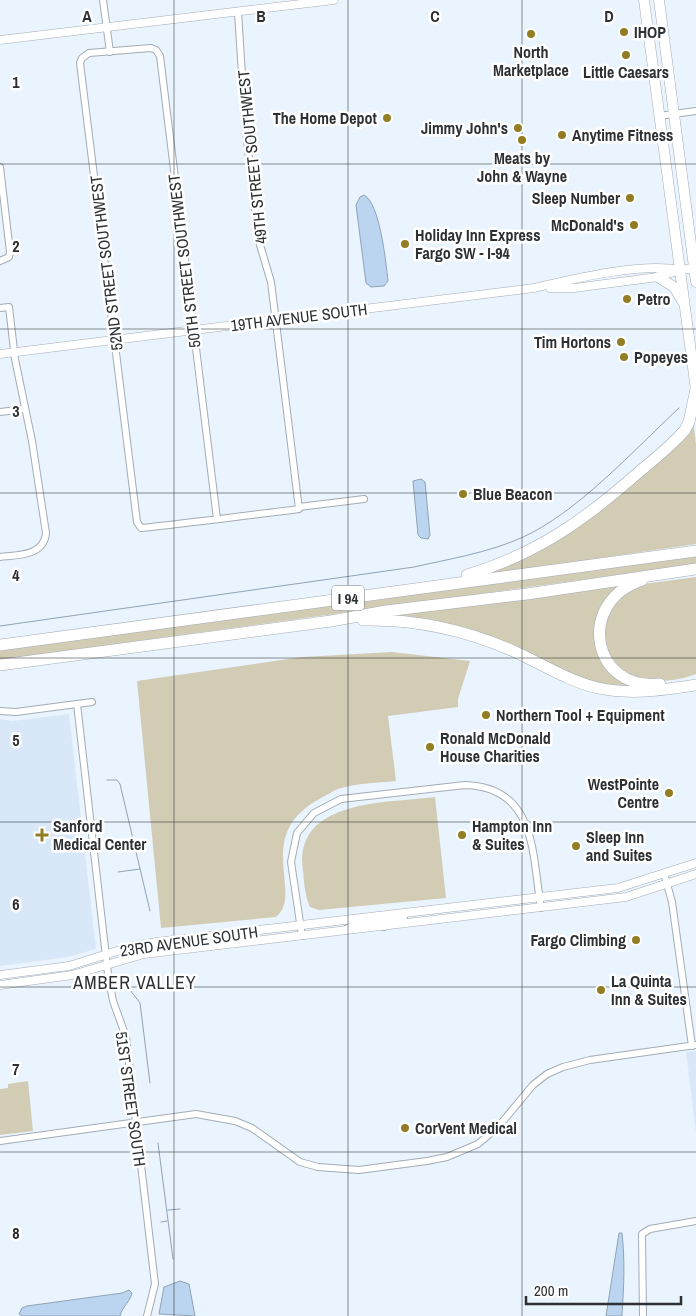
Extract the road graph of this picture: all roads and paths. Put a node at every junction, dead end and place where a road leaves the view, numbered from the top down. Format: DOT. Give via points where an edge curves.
graph roads {
  1 [pos="103,0"];
  2 [pos="334,0"];
  3 [pos="644,0"];
  4 [pos="659,0"];
  5 [pos="238,12"];
  6 [pos="107,27"];
  7 [pos="0,40"];
  8 [pos="110,52"];
  9 [pos="696,111"];
  10 [pos="672,114"];
  11 [pos="659,116"];
  12 [pos="0,168"];
  13 [pos="1,178"];
  14 [pos="0,261"];
  15 [pos="695,268"];
  16 [pos="680,270"];
  17 [pos="658,277"];
  18 [pos="696,282"];
  19 [pos="534,288"];
  20 [pos="685,306"];
  21 [pos="0,308"];
  22 [pos="276,320"];
  23 [pos="192,330"];
  24 [pos="115,339"];
  25 [pos="14,352"];
  26 [pos="0,354"];
  27 [pos="696,389"];
  28 [pos="25,409"];
  29 [pos="0,412"];
  30 [pos="364,499"];
  31 [pos="299,508"];
  32 [pos="217,519"];
  33 [pos="696,550"];
  34 [pos="0,557"];
  35 [pos="696,569"];
  36 [pos="669,572"];
  37 [pos="440,584"];
  38 [pos="331,621"];
  39 [pos="0,645"];
  40 [pos="0,665"];
  41 [pos="696,678"];
  42 [pos="696,685"];
  43 [pos="92,702"];
  44 [pos="77,704"];
  45 [pos="0,711"];
  46 [pos="696,863"];
  47 [pos="664,873"];
  48 [pos="696,874"];
  49 [pos="667,884"];
  50 [pos="539,898"];
  51 [pos="541,908"];
  52 [pos="414,913"];
  53 [pos="381,917"];
  54 [pos="300,926"];
  55 [pos="384,927"];
  56 [pos="344,932"];
  57 [pos="302,936"];
  58 [pos="106,954"];
  59 [pos="107,965"];
  60 [pos="0,975"];
  61 [pos="0,986"];
  62 [pos="694,1046"];
  63 [pos="135,1122"];
  64 [pos="0,1141"];
  65 [pos="696,1221"];
  66 [pos="147,1316"];
  67 [pos="643,1316"];
  1 -- 6 [label="street"];
  2 -- 5 [label="street"];
  3 -- 11 [label="main road"];
  4 -- 10 [label="main road"];
  5 -- 6 [label="street"];
  5 -- 22 [label="street, 49TH STREET SOUTHWEST" via="255,211"];
  6 -- 7 [label="street"];
  6 -- 8 [label="street"];
  8 -- 23 [label="street, 50TH STREET SOUTHWEST" via="150,48 160,56"];
  8 -- 24 [label="street, 52ND STREET SOUTHWEST" via="89,53 80,63"];
  9 -- 10 [label="street"];
  10 -- 11 [label="street"];
  10 -- 15 [label="main road"];
  11 -- 16 [label="main road"];
  12 -- 13 [label="street"];
  13 -- 14 [label="street" via="10,252 9,257"];
  15 -- 16 [label="street, 19TH AVENUE SOUTH"];
  15 -- 18 [label="main road"];
  16 -- 17 [label="street, 19TH AVENUE SOUTH"];
  16 -- 19 [label="street, 19TH AVENUE SOUTH" via="665,266 583,277"];
  16 -- 20 [label="main road"];
  17 -- 19 [label="street, 19TH AVENUE SOUTH" via="574,288"];
  17 -- 20 [label="main road" via="674,287"];
  19 -- 22 [label="street, 19TH AVENUE SOUTH"];
  20 -- 27 [label="main road"];
  21 -- 25 [label="street" via="9,307"];
  22 -- 23 [label="street, 19TH AVENUE SOUTH"];
  22 -- 31 [label="street, 49TH STREET SOUTHWEST"];
  23 -- 24 [label="street, 19TH AVENUE SOUTH"];
  23 -- 32 [label="street, 50TH STREET SOUTHWEST"];
  24 -- 25 [label="street, 19TH AVENUE SOUTH"];
  24 -- 32 [label="street, 52ND STREET SOUTHWEST" via="140,528"];
  25 -- 26 [label="street, 19TH AVENUE SOUTH"];
  25 -- 28 [label="street"];
  27 -- 37 [label="highway" via="686,430 601,506 526,554"];
  28 -- 29 [label="street"];
  28 -- 34 [label="street" via="41,496 45,539 35,551"];
  30 -- 31 [label="street"];
  31 -- 32 [label="street"];
  33 -- 37 [label="highway, I 94"];
  35 -- 36 [label="highway, I 94"];
  36 -- 38 [label="highway, I 94"];
  36 -- 41 [label="highway" via="625,587 608,602 600,622 601,648 613,669 634,682 657,685"];
  37 -- 39 [label="highway, I 94"];
  38 -- 40 [label="highway, I 94"];
  38 -- 42 [label="highway" via="410,623 479,637 568,678 598,688 645,693"];
  43 -- 44 [label="street"];
  44 -- 45 [label="street"];
  44 -- 58 [label="street, 51ST STREET SOUTH"];
  46 -- 47 [label="street, 23RD AVENUE SOUTH"];
  47 -- 49 [label="street"];
  47 -- 50 [label="street, 23RD AVENUE SOUTH" via="618,888"];
  48 -- 49 [label="street, 23RD AVENUE SOUTH"];
  49 -- 51 [label="street, 23RD AVENUE SOUTH" via="626,897"];
  49 -- 62 [label="street"];
  50 -- 51 [label="street"];
  50 -- 52 [label="street, 23RD AVENUE SOUTH"];
  50 -- 54 [label="street" via="527,824 512,802 494,789 465,785 341,799 314,813 297,833 291,862"];
  51 -- 55 [label="street, 23RD AVENUE SOUTH"];
  52 -- 53 [label="street, 23RD AVENUE SOUTH"];
  52 -- 55 [label="street, 23RD AVENUE SOUTH" via="387,919"];
  53 -- 54 [label="street, 23RD AVENUE SOUTH"];
  53 -- 56 [label="street, 23RD AVENUE SOUTH" via="378,922 352,926"];
  54 -- 57 [label="street"];
  54 -- 58 [label="street, 23RD AVENUE SOUTH" via="133,946"];
  55 -- 56 [label="street, 23RD AVENUE SOUTH"];
  56 -- 57 [label="street, 23RD AVENUE SOUTH"];
  57 -- 59 [label="street, 23RD AVENUE SOUTH" via="144,954"];
  58 -- 59 [label="street, 51ST STREET SOUTH"];
  58 -- 60 [label="street, 23RD AVENUE SOUTH" via="69,966"];
  59 -- 61 [label="street, 23RD AVENUE SOUTH" via="72,975"];
  59 -- 63 [label="street, 51ST STREET SOUTH" via="113,1001 126,1037"];
  62 -- 63 [label="street" via="590,1060 563,1067 533,1085 498,1127 465,1151 447,1158 359,1170 333,1170 300,1162 252,1128 216,1116 182,1116"];
  63 -- 64 [label="street"];
  63 -- 66 [label="street, 51ST STREET SOUTH" via="154,1284"];
  65 -- 67 [label="street" via="650,1229 642,1234"];
}
